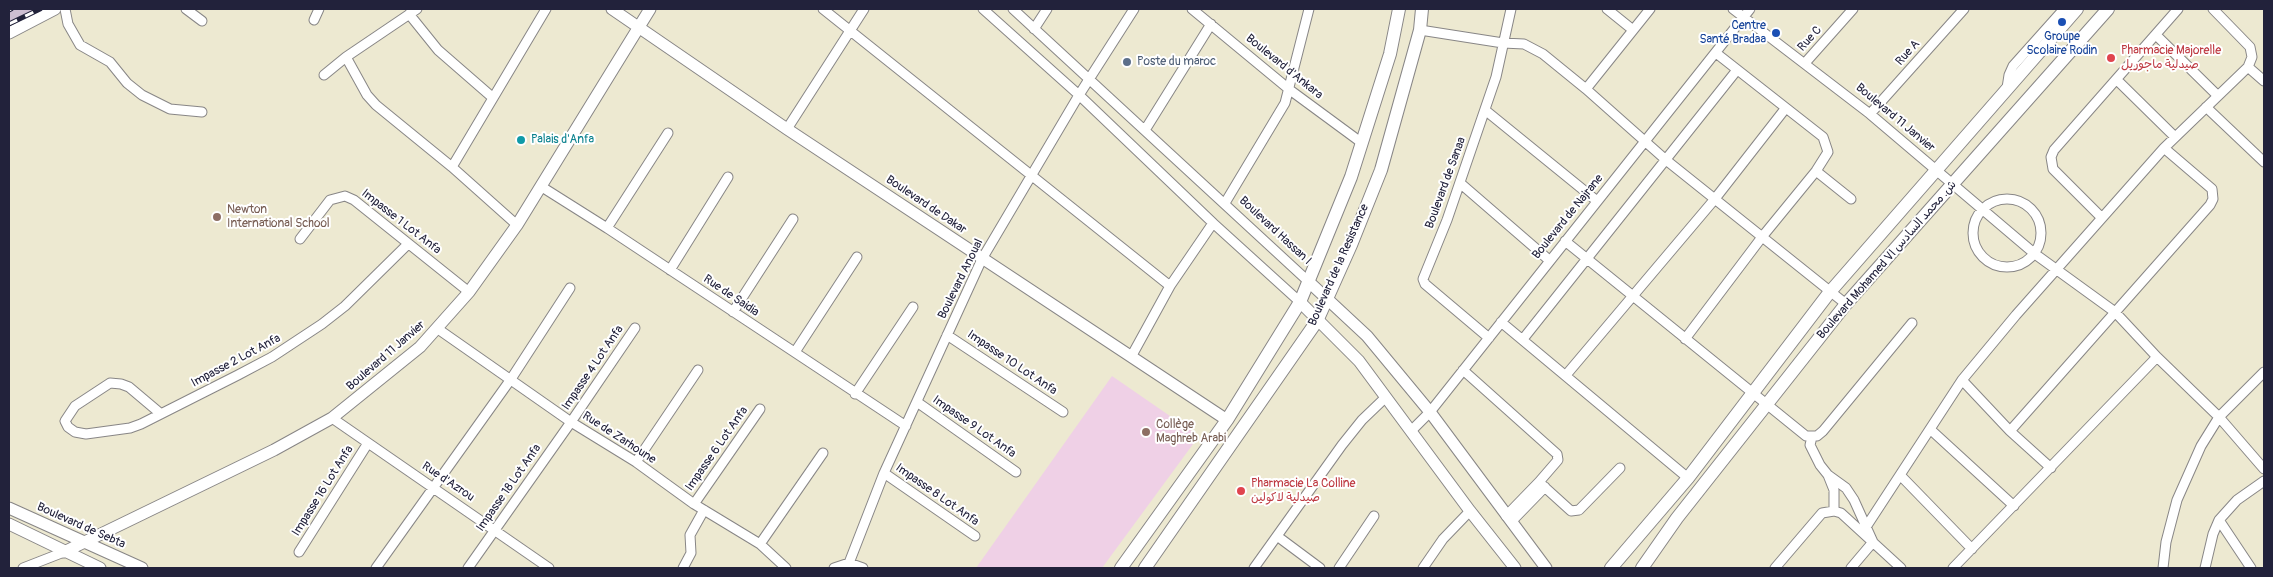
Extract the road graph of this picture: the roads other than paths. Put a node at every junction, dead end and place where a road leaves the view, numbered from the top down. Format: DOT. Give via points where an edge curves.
graph roads {
  1 [pos="55,9"];
  2 [pos="65,9"];
  3 [pos="186,9"];
  4 [pos="319,9"];
  5 [pos="546,9"];
  6 [pos="612,9"];
  7 [pos="650,9"];
  8 [pos="823,9"];
  9 [pos="864,9"];
  10 [pos="983,9"];
  11 [pos="1013,9"];
  12 [pos="1047,9"];
  13 [pos="1134,9"];
  14 [pos="1192,9"];
  15 [pos="1309,9"];
  16 [pos="1399,9"];
  17 [pos="1422,9"];
  18 [pos="1510,9"];
  19 [pos="1607,9"];
  20 [pos="1650,9"];
  21 [pos="1733,9"];
  22 [pos="1750,9"];
  23 [pos="1853,9"];
  24 [pos="1964,9"];
  25 [pos="2064,9"];
  26 [pos="2077,9"];
  27 [pos="2108,9"];
  28 [pos="2178,9"];
  29 [pos="2213,9"];
  30 [pos="413,11"];
  31 [pos="1743,18"];
  32 [pos="314,20"];
  33 [pos="202,21"];
  34 [pos="1211,24"];
  35 [pos="639,28"];
  36 [pos="1034,29"];
  37 [pos="1420,30"];
  38 [pos="1633,30"];
  39 [pos="851,31"];
  40 [pos="9,33"];
  41 [pos="2156,35"];
  42 [pos="1503,43"];
  43 [pos="2040,44"];
  44 [pos="1716,53"];
  45 [pos="346,56"];
  46 [pos="1805,63"];
  47 [pos="2248,66"];
  48 [pos="1737,70"];
  49 [pos="324,75"];
  50 [pos="1089,80"];
  51 [pos="2116,80"];
  52 [pos="2264,82"];
  53 [pos="1586,89"];
  54 [pos="1290,90"];
  55 [pos="1079,95"];
  56 [pos="492,96"];
  57 [pos="2218,96"];
  58 [pos="2206,107"];
  59 [pos="1786,109"];
  60 [pos="1485,110"];
  61 [pos="202,112"];
  62 [pos="1870,114"];
  63 [pos="787,128"];
  64 [pos="1145,130"];
  65 [pos="668,133"];
  66 [pos="2175,137"];
  67 [pos="1644,142"];
  68 [pos="1362,143"];
  69 [pos="2164,148"];
  70 [pos="1666,160"];
  71 [pos="2264,162"];
  72 [pos="452,167"];
  73 [pos="1936,170"];
  74 [pos="1816,171"];
  75 [pos="1031,175"];
  76 [pos="728,177"];
  77 [pos="1460,183"];
  78 [pos="1952,184"];
  79 [pos="542,187"];
  80 [pos="1714,200"];
  81 [pos="1852,200"];
  82 [pos="1597,201"];
  83 [pos="1225,203"];
  84 [pos="1981,208"];
  85 [pos="793,218"];
  86 [pos="2102,218"];
  87 [pos="1213,223"];
  88 [pos="517,225"];
  89 [pos="607,228"];
  90 [pos="1762,237"];
  91 [pos="300,239"];
  92 [pos="1565,240"];
  93 [pos="408,244"];
  94 [pos="2035,254"];
  95 [pos="857,257"];
  96 [pos="1586,258"];
  97 [pos="982,259"];
  98 [pos="1549,260"];
  99 [pos="2056,268"];
  100 [pos="670,270"];
  101 [pos="1309,282"];
  102 [pos="1170,286"];
  103 [pos="570,288"];
  104 [pos="469,292"];
  105 [pos="1829,292"];
  106 [pos="1634,294"];
  107 [pos="1327,300"];
  108 [pos="1300,302"];
  109 [pos="1846,304"];
  110 [pos="913,307"];
  111 [pos="733,312"];
  112 [pos="2115,312"];
  113 [pos="1316,321"];
  114 [pos="1501,322"];
  115 [pos="1912,323"];
  116 [pos="438,328"];
  117 [pos="634,328"];
  118 [pos="948,335"];
  119 [pos="1489,338"];
  120 [pos="1523,339"];
  121 [pos="1685,339"];
  122 [pos="795,352"];
  123 [pos="1132,357"];
  124 [pos="2157,357"];
  125 [pos="698,370"];
  126 [pos="1463,370"];
  127 [pos="2264,372"];
  128 [pos="1566,375"];
  129 [pos="511,379"];
  130 [pos="1962,380"];
  131 [pos="855,394"];
  132 [pos="1752,394"];
  133 [pos="1386,397"];
  134 [pos="917,402"];
  135 [pos="1768,404"];
  136 [pos="760,408"];
  137 [pos="1063,412"];
  138 [pos="1430,412"];
  139 [pos="161,414"];
  140 [pos="2219,416"];
  141 [pos="332,418"];
  142 [pos="1227,420"];
  143 [pos="571,422"];
  144 [pos="906,426"];
  145 [pos="1931,430"];
  146 [pos="1411,431"];
  147 [pos="2010,431"];
  148 [pos="1812,437"];
  149 [pos="368,443"];
  150 [pos="823,453"];
  151 [pos="636,462"];
  152 [pos="1620,468"];
  153 [pos="2051,468"];
  154 [pos="2264,469"];
  155 [pos="1016,472"];
  156 [pos="884,473"];
  157 [pos="1828,475"];
  158 [pos="1901,476"];
  159 [pos="1688,478"];
  160 [pos="2264,480"];
  161 [pos="1542,485"];
  162 [pos="432,486"];
  163 [pos="694,504"];
  164 [pos="2014,506"];
  165 [pos="9,508"];
  166 [pos="704,510"];
  167 [pos="1834,511"];
  168 [pos="1470,512"];
  169 [pos="1374,516"];
  170 [pos="1508,519"];
  171 [pos="2219,520"];
  172 [pos="9,524"];
  173 [pos="1866,527"];
  174 [pos="494,530"];
  175 [pos="975,536"];
  176 [pos="1277,536"];
  177 [pos="84,542"];
  178 [pos="1873,542"];
  179 [pos="760,544"];
  180 [pos="1972,549"];
  181 [pos="64,552"];
  182 [pos="299,552"];
  183 [pos="849,563"];
  184 [pos="1426,567"];
  185 [pos="22,568"];
  186 [pos="100,568"];
  187 [pos="142,568"];
  188 [pos="376,568"];
  189 [pos="468,568"];
  190 [pos="549,568"];
  191 [pos="683,568"];
  192 [pos="786,568"];
  193 [pos="834,568"];
  194 [pos="863,568"];
  195 [pos="1121,568"];
  196 [pos="1145,568"];
  197 [pos="1254,568"];
  198 [pos="1320,568"];
  199 [pos="1339,568"];
  200 [pos="1515,568"];
  201 [pos="1546,568"];
  202 [pos="1611,568"];
  203 [pos="1642,568"];
  204 [pos="1775,568"];
  205 [pos="1851,568"];
  206 [pos="1902,568"];
  207 [pos="1953,568"];
  208 [pos="2163,568"];
  209 [pos="2206,568"];
  210 [pos="2251,568"];
  1 -- 40 [label="street"];
  2 -- 61 [label="street" via="68,24 80,45 110,62 142,95 170,108"];
  3 -- 33 [label="street"];
  4 -- 32 [label="street"];
  5 -- 56 [label="street"];
  6 -- 35 [label="street, Boulevard de Dakar"];
  7 -- 35 [label="street, Boulevard 11 Janvier"];
  8 -- 39 [label="street"];
  9 -- 39 [label="street"];
  10 -- 55 [label="street"];
  11 -- 36 [label="street, Boulevard Hassan I"];
  12 -- 36 [label="street"];
  13 -- 50 [label="street, Boulevard Anoual"];
  14 -- 34 [label="street, Boulevard d'Ankara"];
  15 -- 54 [label="street"];
  16 -- 68 [label="main road, Boulevard de la Resistance" via="1390,54"];
  17 -- 37 [label="main road, Boulevard de la Resistance"];
  18 -- 42 [label="street, Boulevard de Sanaa"];
  19 -- 38 [label="street"];
  20 -- 38 [label="street"];
  21 -- 31 [label="street, Boulevard 11 Janvier"];
  22 -- 31 [label="street, Boulevard de Najrane"];
  23 -- 46 [label="street, Rue C"];
  24 -- 62 [label="street, Rue A"];
  25 -- 43 [label="street"];
  26 -- 43 [label="main road, Boulevard Mohamed VI ش. محمد السادس"];
  27 -- 78 [label="main road, Boulevard Mohamed VI ش. محمد السادس"];
  28 -- 41 [label="street"];
  29 -- 47 [label="street" via="2250,47 2252,56"];
  30 -- 45 [label="street"];
  30 -- 56 [label="street" via="438,50"];
  31 -- 44 [label="street, Boulevard de Najrane"];
  31 -- 46 [label="street, Boulevard 11 Janvier"];
  34 -- 54 [label="street, Boulevard d'Ankara"];
  34 -- 64 [label="street"];
  35 -- 63 [label="street, Boulevard de Dakar"];
  35 -- 79 [label="street, Boulevard 11 Janvier"];
  36 -- 50 [label="street, Boulevard Hassan I"];
  37 -- 42 [label="street"];
  37 -- 107 [label="main road, Boulevard de la Resistance" via="1381,170"];
  38 -- 53 [label="street"];
  39 -- 63 [label="street"];
  39 -- 75 [label="street"];
  41 -- 51 [label="street"];
  41 -- 57 [label="street"];
  42 -- 53 [label="street" via="1524,44 1537,51"];
  42 -- 60 [label="street, Boulevard de Sanaa"];
  43 -- 73 [label="main road, Boulevard Mohamed VI ش. محمد السادس" via="2007,88"];
  44 -- 48 [label="street"];
  44 -- 67 [label="street, Boulevard de Najrane"];
  45 -- 49 [label="street"];
  45 -- 72 [label="street" via="376,105"];
  46 -- 62 [label="street, Boulevard 11 Janvier"];
  47 -- 52 [label="street"];
  47 -- 57 [label="street"];
  48 -- 59 [label="street"];
  48 -- 70 [label="street"];
  50 -- 55 [label="street, Boulevard Anoual"];
  50 -- 64 [label="street, Boulevard Hassan I"];
  51 -- 66 [label="street"];
  51 -- 86 [label="street" via="2051,157 2053,169"];
  53 -- 67 [label="street"];
  54 -- 68 [label="street, Boulevard d'Ankara"];
  54 -- 83 [label="street"];
  55 -- 75 [label="street, Boulevard Anoual"];
  55 -- 87 [label="street"];
  56 -- 72 [label="street"];
  57 -- 58 [label="street"];
  58 -- 66 [label="street"];
  58 -- 71 [label="street"];
  59 -- 74 [label="street" via="1823,137 1827,144 1828,152"];
  59 -- 80 [label="street"];
  60 -- 77 [label="street, Boulevard de Sanaa"];
  60 -- 82 [label="street"];
  62 -- 73 [label="street, Boulevard 11 Janvier"];
  63 -- 97 [label="street, Boulevard de Dakar"];
  64 -- 83 [label="street, Boulevard Hassan I"];
  65 -- 89 [label="street"];
  66 -- 69 [label="street"];
  67 -- 70 [label="street"];
  67 -- 82 [label="street, Boulevard de Najrane"];
  68 -- 101 [label="main road, Boulevard de la Resistance" via="1352,177"];
  69 -- 86 [label="street"];
  69 -- 112 [label="street" via="2212,189 2213,199"];
  70 -- 80 [label="street"];
  70 -- 96 [label="street"];
  72 -- 88 [label="street"];
  73 -- 78 [label="street, Boulevard 11 Janvier"];
  73 -- 105 [label="main road, Boulevard Mohamed VI ش. محمد السادس"];
  74 -- 81 [label="street"];
  74 -- 90 [label="street"];
  75 -- 97 [label="street, Boulevard Anoual"];
  75 -- 102 [label="street"];
  76 -- 100 [label="street"];
  77 -- 98 [label="street"];
  77 -- 119 [label="street, Boulevard de Sanaa" via="1423,279"];
  78 -- 84 [label="street, Boulevard 11 Janvier"];
  78 -- 109 [label="main road, Boulevard Mohamed VI ش. محمد السادس"];
  79 -- 88 [label="street, Boulevard 11 Janvier"];
  79 -- 89 [label="street, Rue de Saidia"];
  80 -- 90 [label="street"];
  80 -- 106 [label="street"];
  82 -- 92 [label="street, Boulevard de Najrane"];
  83 -- 101 [label="street, Boulevard Hassan I"];
  84 -- 94 [label="street, Boulevard 11 Janvier"];
  84 -- 94 [label="street" via="2000,198 2020,200 2031,209 2036,214 2042,234"];
  84 -- 94 [label="street" via="1971,228 1976,250 1993,265 2016,266"];
  85 -- 111 [label="street"];
  86 -- 99 [label="street"];
  87 -- 102 [label="street"];
  87 -- 108 [label="street"];
  88 -- 104 [label="street, Boulevard 11 Janvier"];
  89 -- 100 [label="street, Rue de Saidia"];
  90 -- 105 [label="street"];
  90 -- 121 [label="street"];
  91 -- 93 [label="street, Impasse 1 Lot Anfa" via="330,200 345,196"];
  92 -- 96 [label="street"];
  92 -- 98 [label="street, Boulevard de Najrane"];
  93 -- 104 [label="street, Impasse 1 Lot Anfa"];
  93 -- 139 [label="street, Impasse 2 Lot Anfa" via="344,306 298,341"];
  94 -- 99 [label="street, Boulevard 11 Janvier"];
  95 -- 122 [label="street"];
  96 -- 106 [label="street"];
  96 -- 120 [label="street"];
  97 -- 118 [label="street, Boulevard Anoual"];
  97 -- 123 [label="street, Boulevard de Dakar"];
  98 -- 114 [label="street, Boulevard de Najrane"];
  99 -- 112 [label="street, Boulevard 11 Janvier"];
  99 -- 130 [label="street"];
  100 -- 111 [label="street, Rue de Saidia"];
  101 -- 107 [label="street, Boulevard Hassan I"];
  101 -- 108 [label="main road, Boulevard de la Resistance"];
  102 -- 123 [label="street"];
  103 -- 129 [label="street"];
  104 -- 116 [label="street, Boulevard 11 Janvier"];
  105 -- 109 [label="street"];
  105 -- 132 [label="main road, Boulevard Mohamed VI ش. محمد السادس"];
  106 -- 121 [label="street"];
  106 -- 128 [label="street"];
  107 -- 113 [label="main road, Boulevard de la Resistance"];
  107 -- 138 [label="street, Boulevard Hassan I" via="1367,336"];
  108 -- 113 [label="street"];
  108 -- 142 [label="main road, Boulevard de la Resistance"];
  109 -- 135 [label="main road, Boulevard Mohamed VI ش. محمد السادس"];
  110 -- 131 [label="street"];
  111 -- 122 [label="street, Rue de Saidia"];
  112 -- 124 [label="street, Boulevard 11 Janvier"];
  112 -- 147 [label="street"];
  113 -- 133 [label="street" via="1359,361"];
  113 -- 196 [label="main road, Boulevard de la Resistance"];
  114 -- 119 [label="street, Boulevard de Najrane"];
  114 -- 120 [label="street"];
  115 -- 148 [label="street" via="1822,431"];
  116 -- 129 [label="street, Rue de Zarhoune"];
  116 -- 141 [label="street, Boulevard 11 Janvier" via="385,377"];
  117 -- 143 [label="street, Impasse 4 Lot Anfa"];
  118 -- 134 [label="street, Boulevard Anoual"];
  118 -- 137 [label="street, Impasse 10 Lot Anfa"];
  119 -- 126 [label="street, Boulevard de Najrane"];
  120 -- 128 [label="street"];
  121 -- 132 [label="street"];
  122 -- 131 [label="street, Rue de Saidia"];
  123 -- 142 [label="street, Boulevard de Dakar"];
  124 -- 140 [label="street, Boulevard 11 Janvier"];
  124 -- 153 [label="street"];
  125 -- 151 [label="street"];
  126 -- 138 [label="street, Boulevard de Najrane"];
  126 -- 161 [label="street" via="1557,454 1558,460"];
  127 -- 140 [label="street"];
  128 -- 159 [label="street"];
  129 -- 143 [label="street, Rue de Zarhoune"];
  129 -- 162 [label="street"];
  130 -- 145 [label="street"];
  130 -- 147 [label="street"];
  131 -- 144 [label="street, Rue de Saidia"];
  132 -- 135 [label="street"];
  132 -- 159 [label="main road, Boulevard Mohamed VI ش. محمد السادس"];
  133 -- 146 [label="street"];
  133 -- 176 [label="street" via="1342,445"];
  134 -- 144 [label="street, Boulevard Anoual"];
  134 -- 155 [label="street, Impasse 9 Lot Anfa"];
  135 -- 148 [label="street" via="1806,436"];
  135 -- 203 [label="main road, Boulevard Mohamed VI ش. محمد السادس" via="1677,518"];
  136 -- 163 [label="street, Impasse 6 Lot Anfa"];
  138 -- 146 [label="street, Boulevard de Najrane"];
  138 -- 170 [label="street, Boulevard Hassan I"];
  139 -- 139 [label="street, Impasse 2 Lot Anfa" via="130,428 96,434 75,432 65,421 76,406 110,383 129,388"];
  140 -- 154 [label="street, Boulevard 11 Janvier"];
  140 -- 208 [label="street" via="2201,446 2177,500"];
  141 -- 149 [label="street, Rue d'Azrou"];
  141 -- 177 [label="street, Boulevard 11 Janvier" via="274,450"];
  142 -- 195 [label="main road, Boulevard de la Resistance"];
  143 -- 151 [label="street, Rue de Zarhoune"];
  143 -- 174 [label="street, Impasse 18 Lot Anfa"];
  144 -- 156 [label="street, Boulevard Anoual"];
  145 -- 158 [label="street"];
  145 -- 164 [label="street"];
  146 -- 168 [label="street"];
  147 -- 153 [label="street"];
  148 -- 157 [label="street" via="1813,453"];
  149 -- 162 [label="street, Rue d'Azrou"];
  149 -- 182 [label="street, Impasse 16 Lot Anfa"];
  150 -- 179 [label="street"];
  151 -- 163 [label="street, Rue de Zarhoune"];
  152 -- 161 [label="street" via="1575,512"];
  153 -- 164 [label="street"];
  156 -- 175 [label="street, Impasse 8 Lot Anfa"];
  156 -- 183 [label="street, Boulevard Anoual"];
  157 -- 167 [label="street" via="1834,490"];
  157 -- 173 [label="street" via="1846,488"];
  158 -- 173 [label="street"];
  158 -- 180 [label="street"];
  159 -- 202 [label="main road, Boulevard Mohamed VI ش. محمد السادس"];
  160 -- 171 [label="street" via="2237,500"];
  161 -- 170 [label="street"];
  162 -- 174 [label="street, Rue d'Azrou"];
  162 -- 188 [label="street"];
  163 -- 166 [label="street, Rue de Zarhoune"];
  164 -- 180 [label="street"];
  165 -- 177 [label="street, Boulevard de Sebta"];
  166 -- 179 [label="street, Rue de Zarhoune"];
  166 -- 191 [label="street" via="690,535 691,552"];
  167 -- 178 [label="street" via="1841,513"];
  167 -- 204 [label="street" via="1822,513"];
  168 -- 184 [label="street" via="1443,539"];
  168 -- 200 [label="street"];
  169 -- 199 [label="street"];
  170 -- 201 [label="street, Boulevard Hassan I"];
  171 -- 209 [label="street"];
  171 -- 210 [label="street"];
  172 -- 181 [label="street"];
  173 -- 178 [label="street"];
  174 -- 189 [label="street, Impasse 18 Lot Anfa"];
  174 -- 190 [label="street, Rue d'Azrou"];
  176 -- 197 [label="street"];
  176 -- 198 [label="street"];
  177 -- 181 [label="street, Boulevard 11 Janvier"];
  177 -- 187 [label="street, Boulevard de Sebta"];
  178 -- 205 [label="street"];
  178 -- 206 [label="street"];
  179 -- 192 [label="street, Rue de Zarhoune"];
  180 -- 207 [label="street"];
  181 -- 185 [label="street"];
  181 -- 186 [label="street"];
  183 -- 193 [label="street"];
  183 -- 194 [label="street"];
}
